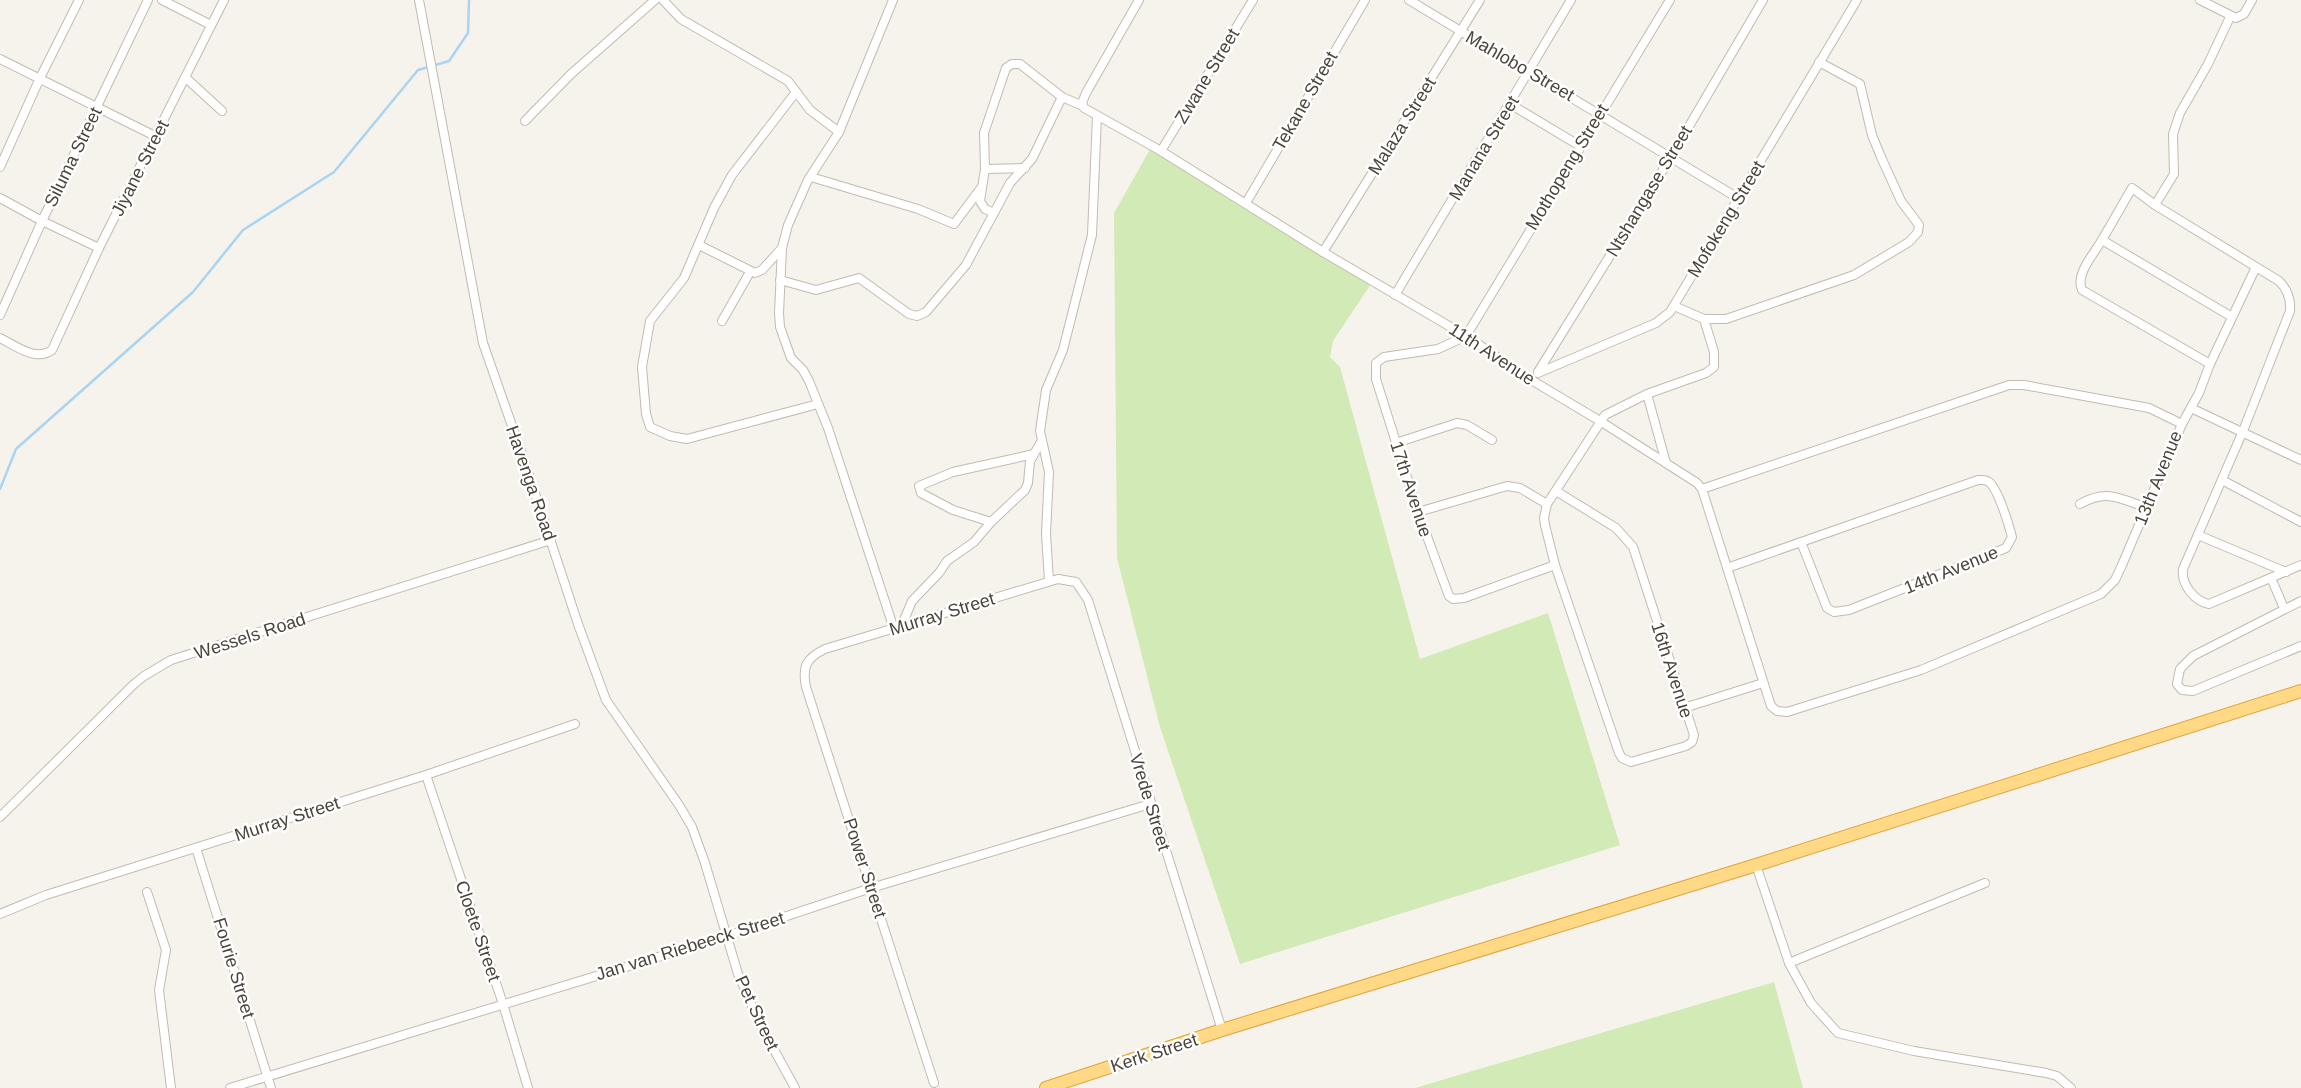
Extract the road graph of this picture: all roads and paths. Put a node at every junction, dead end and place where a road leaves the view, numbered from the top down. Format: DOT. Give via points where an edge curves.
graph roads {
  1 [pos="79,0"];
  2 [pos="148,0"];
  3 [pos="162,0"];
  4 [pos="224,0"];
  5 [pos="419,0"];
  6 [pos="654,0"];
  7 [pos="663,0"];
  8 [pos="893,0"];
  9 [pos="1139,0"];
  10 [pos="1253,0"];
  11 [pos="1365,0"];
  12 [pos="1409,0"];
  13 [pos="1480,0"];
  14 [pos="1572,0"];
  15 [pos="1670,0"];
  16 [pos="1763,0"];
  17 [pos="1857,0"];
  18 [pos="2200,0"];
  19 [pos="2252,0"];
  20 [pos="2230,17"];
  21 [pos="211,25"];
  22 [pos="1461,31"];
  23 [pos="0,59"];
  24 [pos="1819,62"];
  25 [pos="1529,71"];
  26 [pos="40,78"];
  27 [pos="186,78"];
  28 [pos="796,92"];
  29 [pos="1062,97"];
  30 [pos="1083,102"];
  31 [pos="1510,104"];
  32 [pos="98,106"];
  33 [pos="222,111"];
  34 [pos="1600,113"];
  35 [pos="1097,116"];
  36 [pos="525,121"];
  37 [pos="839,131"];
  38 [pos="155,136"];
  39 [pos="1580,146"];
  40 [pos="1161,151"];
  41 [pos="1671,157"];
  42 [pos="0,167"];
  43 [pos="1025,168"];
  44 [pos="985,169"];
  45 [pos="811,177"];
  46 [pos="981,187"];
  47 [pos="0,198"];
  48 [pos="1738,198"];
  49 [pos="1246,203"];
  50 [pos="2155,205"];
  51 [pos="994,213"];
  52 [pos="42,221"];
  53 [pos="2102,240"];
  54 [pos="699,245"];
  55 [pos="782,247"];
  56 [pos="99,248"];
  57 [pos="1323,252"];
  58 [pos="2256,267"];
  59 [pos="750,272"];
  60 [pos="780,280"];
  61 [pos="1395,295"];
  62 [pos="1674,306"];
  63 [pos="0,315"];
  64 [pos="2232,317"];
  65 [pos="1704,319"];
  66 [pos="722,321"];
  67 [pos="1466,336"];
  68 [pos="0,338"];
  69 [pos="2210,364"];
  70 [pos="1538,373"];
  71 [pos="1533,381"];
  72 [pos="1647,394"];
  73 [pos="818,404"];
  74 [pos="2192,408"];
  75 [pos="1600,421"];
  76 [pos="2182,424"];
  77 [pos="2243,431"];
  78 [pos="1492,440"];
  79 [pos="1041,442"];
  80 [pos="1396,443"];
  81 [pos="1034,454"];
  82 [pos="2301,460"];
  83 [pos="1666,463"];
  84 [pos="2222,480"];
  85 [pos="1702,489"];
  86 [pos="1556,491"];
  87 [pos="1547,504"];
  88 [pos="2080,504"];
  89 [pos="2147,508"];
  90 [pos="1418,512"];
  91 [pos="991,522"];
  92 [pos="2301,522"];
  93 [pos="2198,535"];
  94 [pos="551,540"];
  95 [pos="1801,542"];
  96 [pos="1555,565"];
  97 [pos="2301,565"];
  98 [pos="1727,568"];
  99 [pos="2286,572"];
  100 [pos="2271,578"];
  101 [pos="1071,580"];
  102 [pos="1049,581"];
  103 [pos="2301,601"];
  104 [pos="2284,608"];
  105 [pos="898,628"];
  106 [pos="2301,646"];
  107 [pos="813,654"];
  108 [pos="1763,683"];
  109 [pos="2301,691"];
  110 [pos="1684,708"];
  111 [pos="575,724"];
  112 [pos="426,775"];
  113 [pos="1150,804"];
  114 [pos="0,817"];
  115 [pos="196,848"];
  116 [pos="1756,864"];
  117 [pos="1984,883"];
  118 [pos="871,888"];
  119 [pos="147,892"];
  120 [pos="0,914"];
  121 [pos="727,936"];
  122 [pos="1789,963"];
  123 [pos="503,1004"];
  124 [pos="1222,1030"];
  125 [pos="267,1076"];
  126 [pos="934,1083"];
  127 [pos="171,1088"];
  128 [pos="230,1088"];
  129 [pos="271,1088"];
  130 [pos="528,1088"];
  131 [pos="795,1088"];
  132 [pos="1046,1088"];
  133 [pos="2071,1088"];
  1 -- 26 [label="street"];
  2 -- 32 [label="street, Siluma Street"];
  3 -- 21 [label="street"];
  4 -- 21 [label="street, Jiyane Street"];
  5 -- 94 [label="street, Havenga Road" via="483,343"];
  6 -- 36 [label="street"];
  7 -- 28 [label="street" via="681,19 788,81"];
  8 -- 37 [label="street"];
  9 -- 30 [label="street"];
  10 -- 40 [label="street, Zwane Street"];
  11 -- 49 [label="street, Tekane Street"];
  12 -- 22 [label="street, Mahlobo Street"];
  13 -- 22 [label="street, Malaza Street"];
  14 -- 25 [label="street, Manana Street"];
  15 -- 34 [label="street, Mothopeng Street"];
  16 -- 41 [label="street, Ntshangase Street"];
  17 -- 24 [label="street, Mofokeng Street"];
  18 -- 20 [label="street"];
  19 -- 20 [label="street" via="2241,17"];
  20 -- 50 [label="street" via="2180,113 2174,134 2174,174"];
  21 -- 27 [label="street, Jiyane Street"];
  22 -- 25 [label="street, Mahlobo Street"];
  22 -- 57 [label="street, Malaza Street"];
  23 -- 26 [label="street"];
  24 -- 48 [label="street, Mofokeng Street"];
  24 -- 65 [label="street" via="1860,84 1872,135 1901,201 1919,225 1918,232 1854,275 1726,319"];
  25 -- 31 [label="street, Manana Street"];
  25 -- 34 [label="street, Mahlobo Street"];
  26 -- 32 [label="street"];
  26 -- 42 [label="street"];
  27 -- 33 [label="street"];
  27 -- 38 [label="street, Jiyane Street"];
  28 -- 37 [label="street" via="810,110"];
  28 -- 54 [label="street" via="732,175"];
  29 -- 30 [label="street, 11th Avenue"];
  29 -- 43 [label="street"];
  29 -- 44 [label="street, 11th Avenue" via="1020,64 1009,65 984,133"];
  30 -- 35 [label="street, 11th Avenue"];
  31 -- 39 [label="street"];
  31 -- 61 [label="street, Manana Street"];
  32 -- 38 [label="street"];
  32 -- 52 [label="street, Siluma Street"];
  34 -- 39 [label="street, Mothopeng Street"];
  34 -- 41 [label="street, Mahlobo Street"];
  35 -- 40 [label="street, 11th Avenue"];
  35 -- 79 [label="street" via="1092,235 1063,351 1046,390"];
  37 -- 45 [label="street"];
  38 -- 56 [label="street, Jiyane Street"];
  39 -- 67 [label="street, Mothopeng Street"];
  40 -- 49 [label="street, 11th Avenue"];
  41 -- 48 [label="street, Mahlobo Street"];
  41 -- 70 [label="street, Ntshangase Street"];
  43 -- 44 [label="street"];
  43 -- 51 [label="street" via="1010,183"];
  44 -- 46 [label="street"];
  45 -- 46 [label="street" via="954,224"];
  45 -- 55 [label="street" via="793,211"];
  46 -- 51 [label="street" via="982,206"];
  47 -- 52 [label="street"];
  48 -- 62 [label="street, Mofokeng Street"];
  49 -- 57 [label="street, 11th Avenue"];
  50 -- 53 [label="street" via="2132,188"];
  50 -- 58 [label="street"];
  51 -- 60 [label="street" via="960,274 921,315 902,310 862,279 816,290"];
  52 -- 56 [label="street"];
  52 -- 63 [label="street, Siluma Street"];
  53 -- 64 [label="street"];
  53 -- 69 [label="street" via="2080,278 2082,290"];
  54 -- 59 [label="street"];
  54 -- 73 [label="street" via="684,278 655,312 646,333 642,367 650,427 687,439"];
  55 -- 59 [label="street" via="760,272"];
  55 -- 60 [label="street"];
  56 -- 68 [label="street, Jiyane Street" via="52,350 33,354"];
  57 -- 61 [label="street, 11th Avenue"];
  58 -- 64 [label="street"];
  58 -- 77 [label="street" via="2285,287 2291,305"];
  59 -- 66 [label="street"];
  60 -- 73 [label="street" via="780,327"];
  61 -- 67 [label="street, 11th Avenue"];
  62 -- 65 [label="street"];
  62 -- 70 [label="street, Mofokeng Street" via="1656,323"];
  64 -- 69 [label="street"];
  65 -- 72 [label="street" via="1714,368"];
  67 -- 71 [label="street, 11th Avenue"];
  67 -- 80 [label="street, 17th Avenue" via="1438,349 1377,361 1376,379"];
  69 -- 74 [label="street"];
  70 -- 71 [label="street, Ntshangase Street"];
  71 -- 75 [label="street, 11th Avenue"];
  72 -- 75 [label="street"];
  72 -- 83 [label="street"];
  73 -- 105 [label="street"];
  74 -- 76 [label="street"];
  74 -- 77 [label="street"];
  75 -- 83 [label="street, 11th Avenue"];
  75 -- 86 [label="street"];
  76 -- 85 [label="street, 13th Avenue" via="2149,408 2009,385"];
  76 -- 89 [label="street, 13th Avenue"];
  77 -- 82 [label="street"];
  77 -- 84 [label="street"];
  78 -- 80 [label="street" via="1457,423"];
  79 -- 81 [label="street"];
  79 -- 102 [label="street" via="1049,472"];
  80 -- 90 [label="street, 17th Avenue"];
  81 -- 91 [label="street" via="1027,488"];
  81 -- 91 [label="street" via="953,472 919,486 921,493 939,504"];
  83 -- 85 [label="street, 11th Avenue"];
  84 -- 92 [label="street"];
  84 -- 93 [label="street"];
  85 -- 98 [label="street"];
  86 -- 87 [label="street"];
  86 -- 110 [label="street, 16th Avenue" via="1616,528 1633,547"];
  87 -- 90 [label="street" via="1520,488 1507,486"];
  87 -- 96 [label="street, 16th Avenue" via="1544,518"];
  88 -- 89 [label="street" via="2106,495"];
  89 -- 108 [label="street, 13th Avenue" via="2115,580 2101,594 1921,670 1787,712 1771,706"];
  90 -- 96 [label="street, 17th Avenue" via="1447,594 1453,599"];
  91 -- 105 [label="street" via="918,594"];
  93 -- 99 [label="street"];
  93 -- 100 [label="street" via="2182,577 2201,602 2214,602"];
  94 -- 114 [label="street, Wessels Road" via="164,664 133,685"];
  94 -- 121 [label="street, Havenga Road" via="602,692 687,816"];
  95 -- 95 [label="street, 14th Avenue" via="1982,480 1994,489 2012,537 2006,548 1838,612 1827,608"];
  95 -- 98 [label="street, 14th Avenue"];
  96 -- 110 [label="street, 16th Avenue" via="1622,758 1636,762 1689,745 1694,735"];
  97 -- 99 [label="street"];
  98 -- 108 [label="street"];
  99 -- 100 [label="street"];
  100 -- 104 [label="street"];
  101 -- 102 [label="street, Murray Street"];
  101 -- 113 [label="street, Vrede Street" via="1088,600"];
  102 -- 105 [label="street, Murray Street"];
  103 -- 104 [label="street"];
  104 -- 106 [label="street" via="2193,656 2180,669 2177,684 2193,691"];
  105 -- 107 [label="street, Murray Street"];
  107 -- 118 [label="street, Power Street" via="804,668 806,687"];
  108 -- 110 [label="street"];
  109 -- 116 [label="highway, Kerk Street"];
  111 -- 112 [label="street, Murray Street"];
  112 -- 115 [label="street, Murray Street"];
  112 -- 123 [label="street, Cloete Street"];
  113 -- 118 [label="street, Jan van Riebeeck Street"];
  113 -- 124 [label="street, Vrede Street"];
  115 -- 120 [label="street, Murray Street"];
  115 -- 125 [label="street, Fourie Street"];
  116 -- 122 [label="street"];
  116 -- 124 [label="highway, Kerk Street"];
  117 -- 122 [label="street"];
  118 -- 121 [label="street, Jan van Riebeeck Street"];
  118 -- 126 [label="street, Power Street"];
  119 -- 127 [label="street" via="166,950 159,990"];
  121 -- 123 [label="street, Jan van Riebeeck Street"];
  121 -- 131 [label="street, Pet Street" via="750,1005"];
  122 -- 133 [label="street" via="1811,1003 1838,1033 2046,1073"];
  123 -- 125 [label="street, Jan van Riebeeck Street"];
  123 -- 130 [label="street, Cloete Street"];
  124 -- 132 [label="highway, Kerk Street"];
  125 -- 128 [label="street, Jan van Riebeeck Street"];
  125 -- 129 [label="street, Fourie Street"];
}
